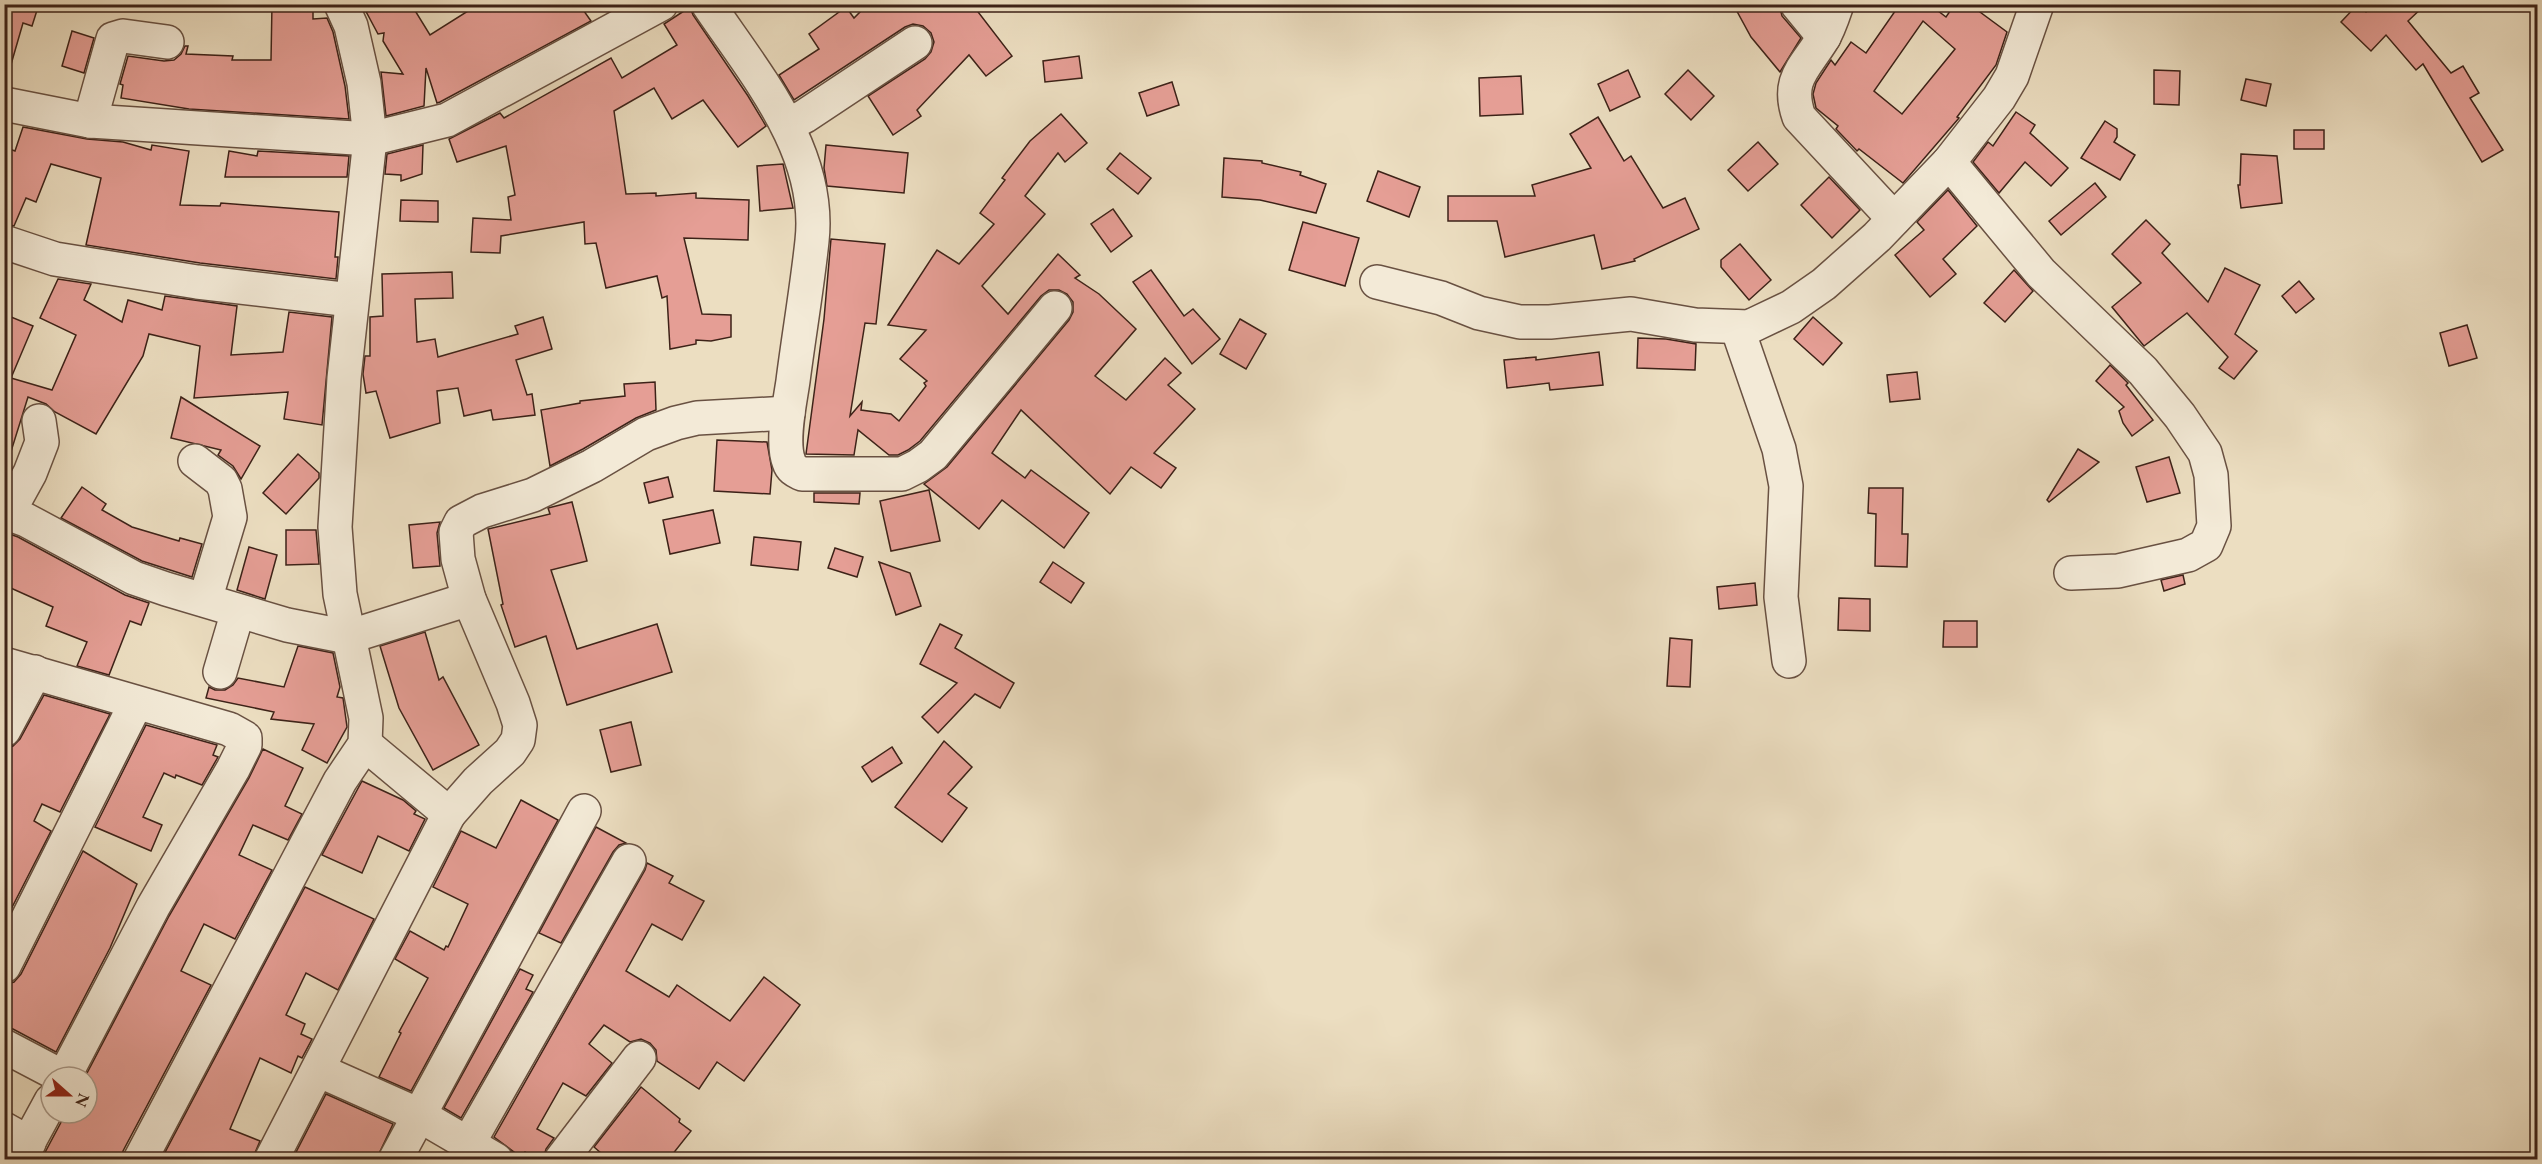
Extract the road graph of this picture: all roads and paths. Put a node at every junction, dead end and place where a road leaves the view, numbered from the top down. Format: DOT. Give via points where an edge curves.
graph roads {
  1 [pos="341,4"];
  2 [pos="661,4"];
  3 [pos="708,4"];
  4 [pos="1797,4"];
  5 [pos="1837,4"];
  6 [pos="2037,4"];
  7 [pos="1824,37"];
  8 [pos="167,42"];
  9 [pos="915,43"];
  10 [pos="4,104"];
  11 [pos="90,121"];
  12 [pos="788,125"];
  13 [pos="370,139"];
  14 [pos="1949,162"];
  15 [pos="1894,219"];
  16 [pos="4,242"];
  17 [pos="1377,282"];
  18 [pos="351,300"];
  19 [pos="1055,308"];
  20 [pos="1737,327"];
  21 [pos="788,413"];
  22 [pos="39,421"];
  23 [pos="195,460"];
  24 [pos="6,512"];
  25 [pos="2071,573"];
  26 [pos="469,599"];
  27 [pos="205,600"];
  28 [pos="238,611"];
  29 [pos="348,637"];
  30 [pos="1789,661"];
  31 [pos="20,668"];
  32 [pos="219,672"];
  33 [pos="136,703"];
  34 [pos="4,730"];
  35 [pos="365,744"];
  36 [pos="584,811"];
  37 [pos="449,814"];
  38 [pos="628,861"];
  39 [pos="4,966"];
  40 [pos="4,1046"];
  41 [pos="639,1058"];
  42 [pos="41,1065"];
  43 [pos="70,1065"];
  44 [pos="318,1070"];
  45 [pos="419,1115"];
  46 [pos="39,1117"];
  47 [pos="18,1144"];
  48 [pos="482,1152"];
  49 [pos="140,1160"];
  50 [pos="271,1160"];
  51 [pos="395,1160"];
  52 [pos="561,1160"];
  1 -- 13 [label="street" via="359,60"];
  2 -- 13 [label="street" via="447,120"];
  3 -- 12 [label="street"];
  4 -- 7 [label="street"];
  5 -- 7 [label="street"];
  6 -- 14 [label="street" via="2012,76 2000,98"];
  7 -- 15 [label="street" via="1796,78 1793,92 1799,117"];
  8 -- 11 [label="street" via="123,36 113,39"];
  9 -- 12 [label="street"];
  10 -- 11 [label="street"];
  11 -- 13 [label="street"];
  12 -- 21 [label="street" via="811,197 813,238"];
  13 -- 18 [label="street"];
  14 -- 15 [label="street"];
  14 -- 25 [label="street" via="2041,273 2143,371 2205,453 2211,475 2214,526 2206,544 2188,555 2118,571"];
  15 -- 20 [label="street" via="1791,307 1749,327"];
  16 -- 18 [label="street" via="55,259 208,284"];
  17 -- 20 [label="street" via="1520,322 1631,314 1695,325"];
  18 -- 29 [label="street" via="335,527 339,594"];
  19 -- 21 [label="street" via="933,455 902,474 802,474 792,469 788,461"];
  20 -- 30 [label="street" via="1779,449 1786,486 1781,597"];
  21 -- 26 [label="street" via="697,418 676,423 646,434 533,495 470,516 456,532 458,559"];
  22 -- 24 [label="street" via="42,442 30,474"];
  23 -- 27 [label="street" via="221,481 230,517"];
  24 -- 27 [label="street" via="134,578"];
  26 -- 29 [label="street"];
  26 -- 37 [label="street" via="520,725 518,740 510,752"];
  27 -- 28 [label="street"];
  28 -- 29 [label="street"];
  28 -- 32 [label="street"];
  29 -- 35 [label="street" via="366,718"];
  31 -- 33 [label="street"];
  31 -- 34 [label="street"];
  33 -- 39 [label="street"];
  33 -- 43 [label="street" via="229,729 245,738 245,745 153,907"];
  35 -- 37 [label="street"];
  35 -- 49 [label="street" via="340,781"];
  36 -- 45 [label="street"];
  37 -- 44 [label="street"];
  38 -- 48 [label="street"];
  40 -- 42 [label="street"];
  41 -- 52 [label="street"];
  44 -- 45 [label="street"];
  44 -- 50 [label="street"];
  45 -- 48 [label="street"];
  45 -- 51 [label="street"];
  46 -- 47 [label="street"];
}
